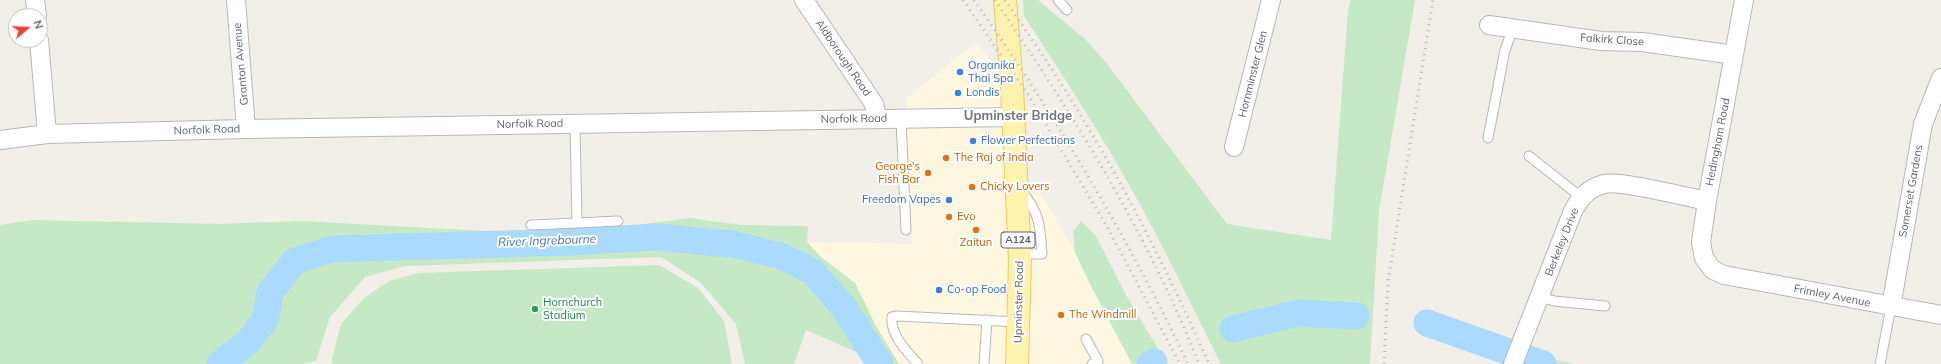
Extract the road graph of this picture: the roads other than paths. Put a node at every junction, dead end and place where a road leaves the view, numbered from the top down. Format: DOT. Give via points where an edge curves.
graph roads {
  1 [pos="236,0"];
  2 [pos="804,0"];
  3 [pos="1006,0"];
  4 [pos="1058,0"];
  5 [pos="1271,0"];
  6 [pos="1744,0"];
  7 [pos="1067,10"];
  8 [pos="1489,25"];
  9 [pos="1513,28"];
  10 [pos="40,48"];
  11 [pos="1734,55"];
  12 [pos="1941,78"];
  13 [pos="1014,117"];
  14 [pos="876,118"];
  15 [pos="901,118"];
  16 [pos="575,124"];
  17 [pos="246,129"];
  18 [pos="48,134"];
  19 [pos="1488,138"];
  20 [pos="0,140"];
  21 [pos="1234,147"];
  22 [pos="1529,156"];
  23 [pos="1581,197"];
  24 [pos="1706,201"];
  25 [pos="618,221"];
  26 [pos="577,223"];
  27 [pos="531,224"];
  28 [pos="906,230"];
  29 [pos="1724,275"];
  30 [pos="1540,297"];
  31 [pos="1604,306"];
  32 [pos="1891,307"];
  33 [pos="1941,315"];
  34 [pos="987,320"];
  35 [pos="1019,322"];
  36 [pos="1086,339"];
  37 [pos="918,364"];
  38 [pos="984,364"];
  39 [pos="1017,364"];
  40 [pos="1092,364"];
  41 [pos="1513,364"];
  42 [pos="1880,364"];
  1 -- 17 [label="street, Granton Avenue"];
  2 -- 14 [label="street, Aldborough Road" via="874,104"];
  3 -- 13 [label="main road, Upminster Road / A124"];
  4 -- 7 [label="lane"];
  5 -- 21 [label="street, Hornminster Glen"];
  6 -- 11 [label="street, Hedingham Road"];
  8 -- 9 [label="street, Falkirk Close"];
  9 -- 11 [label="street, Falkirk Close" via="1602,41 1642,42"];
  9 -- 19 [label="lane" via="1505,50"];
  10 -- 18 [label="street"];
  11 -- 24 [label="street, Hedingham Road"];
  12 -- 32 [label="street, Somerset Gardens" via="1923,124"];
  13 -- 15 [label="street, Norfolk Road"];
  13 -- 35 [label="main road, Upminster Road / A124"];
  14 -- 15 [label="street, Norfolk Road"];
  14 -- 16 [label="street, Norfolk Road"];
  15 -- 28 [label="lane"];
  16 -- 17 [label="street, Norfolk Road"];
  16 -- 26 [label="lane"];
  17 -- 18 [label="street, Norfolk Road"];
  18 -- 20 [label="street, Norfolk Road"];
  22 -- 23 [label="lane"];
  23 -- 24 [label="street, Berkeley Drive" via="1605,184"];
  23 -- 30 [label="street, Berkeley Drive" via="1572,211"];
  24 -- 29 [label="street, Hedingham Road" via="1702,242 1704,258 1713,270"];
  25 -- 26 [label="lane"];
  26 -- 27 [label="lane"];
  29 -- 32 [label="street, Frimley Avenue"];
  30 -- 31 [label="lane" via="1554,301"];
  30 -- 41 [label="street, Berkeley Drive"];
  32 -- 33 [label="street, Frimley Avenue"];
  32 -- 42 [label="lane"];
  34 -- 35 [label="lane"];
  34 -- 37 [label="lane" via="892,317 899,342"];
  34 -- 38 [label="lane"];
  35 -- 39 [label="main road, Upminster Road / A124"];
  36 -- 40 [label="lane" via="1098,361"];
}
